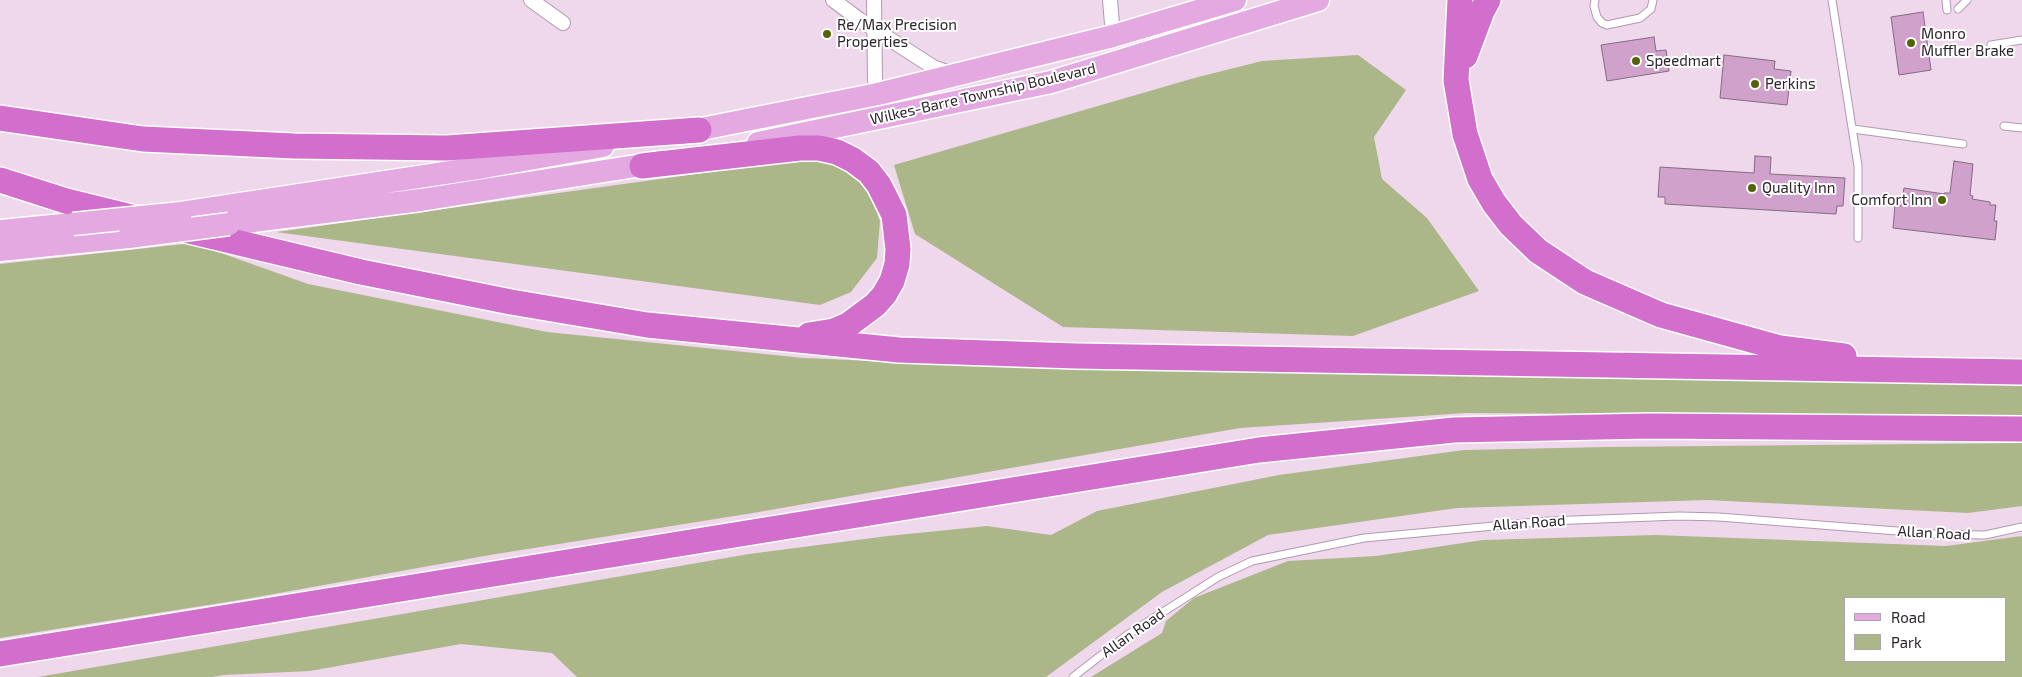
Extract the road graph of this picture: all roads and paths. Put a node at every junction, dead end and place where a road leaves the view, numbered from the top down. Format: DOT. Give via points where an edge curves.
graph roads {
  1 [pos="531,0"];
  2 [pos="833,0"];
  3 [pos="874,0"];
  4 [pos="1110,0"];
  5 [pos="1231,0"];
  6 [pos="1318,0"];
  7 [pos="1460,0"];
  8 [pos="1488,0"];
  9 [pos="1595,0"];
  10 [pos="1653,0"];
  11 [pos="1832,0"];
  12 [pos="1946,0"];
  13 [pos="1967,0"];
  14 [pos="1196,6"];
  15 [pos="1958,9"];
  16 [pos="1947,10"];
  17 [pos="563,23"];
  18 [pos="875,29"];
  19 [pos="1113,36"];
  20 [pos="2022,40"];
  21 [pos="1991,45"];
  22 [pos="957,75"];
  23 [pos="1456,80"];
  24 [pos="878,94"];
  25 [pos="0,118"];
  26 [pos="881,118"];
  27 [pos="2004,126"];
  28 [pos="2022,128"];
  29 [pos="1853,129"];
  30 [pos="699,130"];
  31 [pos="1963,144"];
  32 [pos="642,166"];
  33 [pos="0,180"];
  34 [pos="0,231"];
  35 [pos="1858,238"];
  36 [pos="0,250"];
  37 [pos="757,336"];
  38 [pos="1980,372"];
  39 [pos="2022,372"];
  40 [pos="2022,429"];
  41 [pos="2022,527"];
  42 [pos="0,654"];
  43 [pos="1073,677"];
  1 -- 17 [label="street"];
  2 -- 18 [label="street"];
  3 -- 18 [label="street"];
  4 -- 19 [label="street"];
  5 -- 14 [label="main road, Wilkes-Barre Township Boulevard"];
  6 -- 26 [label="main road, Wilkes-Barre Township Boulevard" via="1051,82"];
  7 -- 23 [label="highway"];
  8 -- 23 [label="highway"];
  9 -- 10 [label="lane" via="1597,17 1608,25 1640,18 1651,10"];
  11 -- 29 [label="lane"];
  12 -- 16 [label="lane"];
  13 -- 15 [label="lane"];
  14 -- 19 [label="main road, Wilkes-Barre Township Boulevard"];
  18 -- 22 [label="street" via="933,67"];
  18 -- 24 [label="street"];
  19 -- 22 [label="main road, Wilkes-Barre Township Boulevard"];
  20 -- 21 [label="lane"];
  22 -- 24 [label="main road, Wilkes-Barre Township Boulevard"];
  23 -- 38 [label="highway" via="1465,134 1480,179 1494,203 1538,251 1585,282 1661,315 1780,348"];
  24 -- 26 [label="street"];
  24 -- 30 [label="main road, Wilkes-Barre Township Boulevard"];
  25 -- 30 [label="highway" via="142,139 294,146 448,148"];
  26 -- 32 [label="main road, Wilkes-Barre Township Boulevard"];
  27 -- 28 [label="lane"];
  29 -- 31 [label="lane"];
  29 -- 35 [label="lane" via="1858,166"];
  30 -- 34 [label="main road, Wilkes-Barre Township Boulevard, bridge" via="484,167 182,212"];
  32 -- 36 [label="main road, Wilkes-Barre Township Boulevard, bridge" via="422,200"];
  32 -- 37 [label="highway" via="819,148 853,160 879,185 894,215 897,232 897,264 884,295 848,325 834,330 813,335"];
  33 -- 37 [label="highway" via="66,201 361,272 647,325"];
  37 -- 38 [label="highway" via="899,350 1066,356"];
  38 -- 39 [label="highway"];
  40 -- 42 [label="highway" via="1649,426 1454,430 1259,450"];
  41 -- 43 [label="lane, Allan Road" via="1985,535 1935,534 1679,516 1548,521 1364,538 1252,561 1218,577 1127,635"];
}
